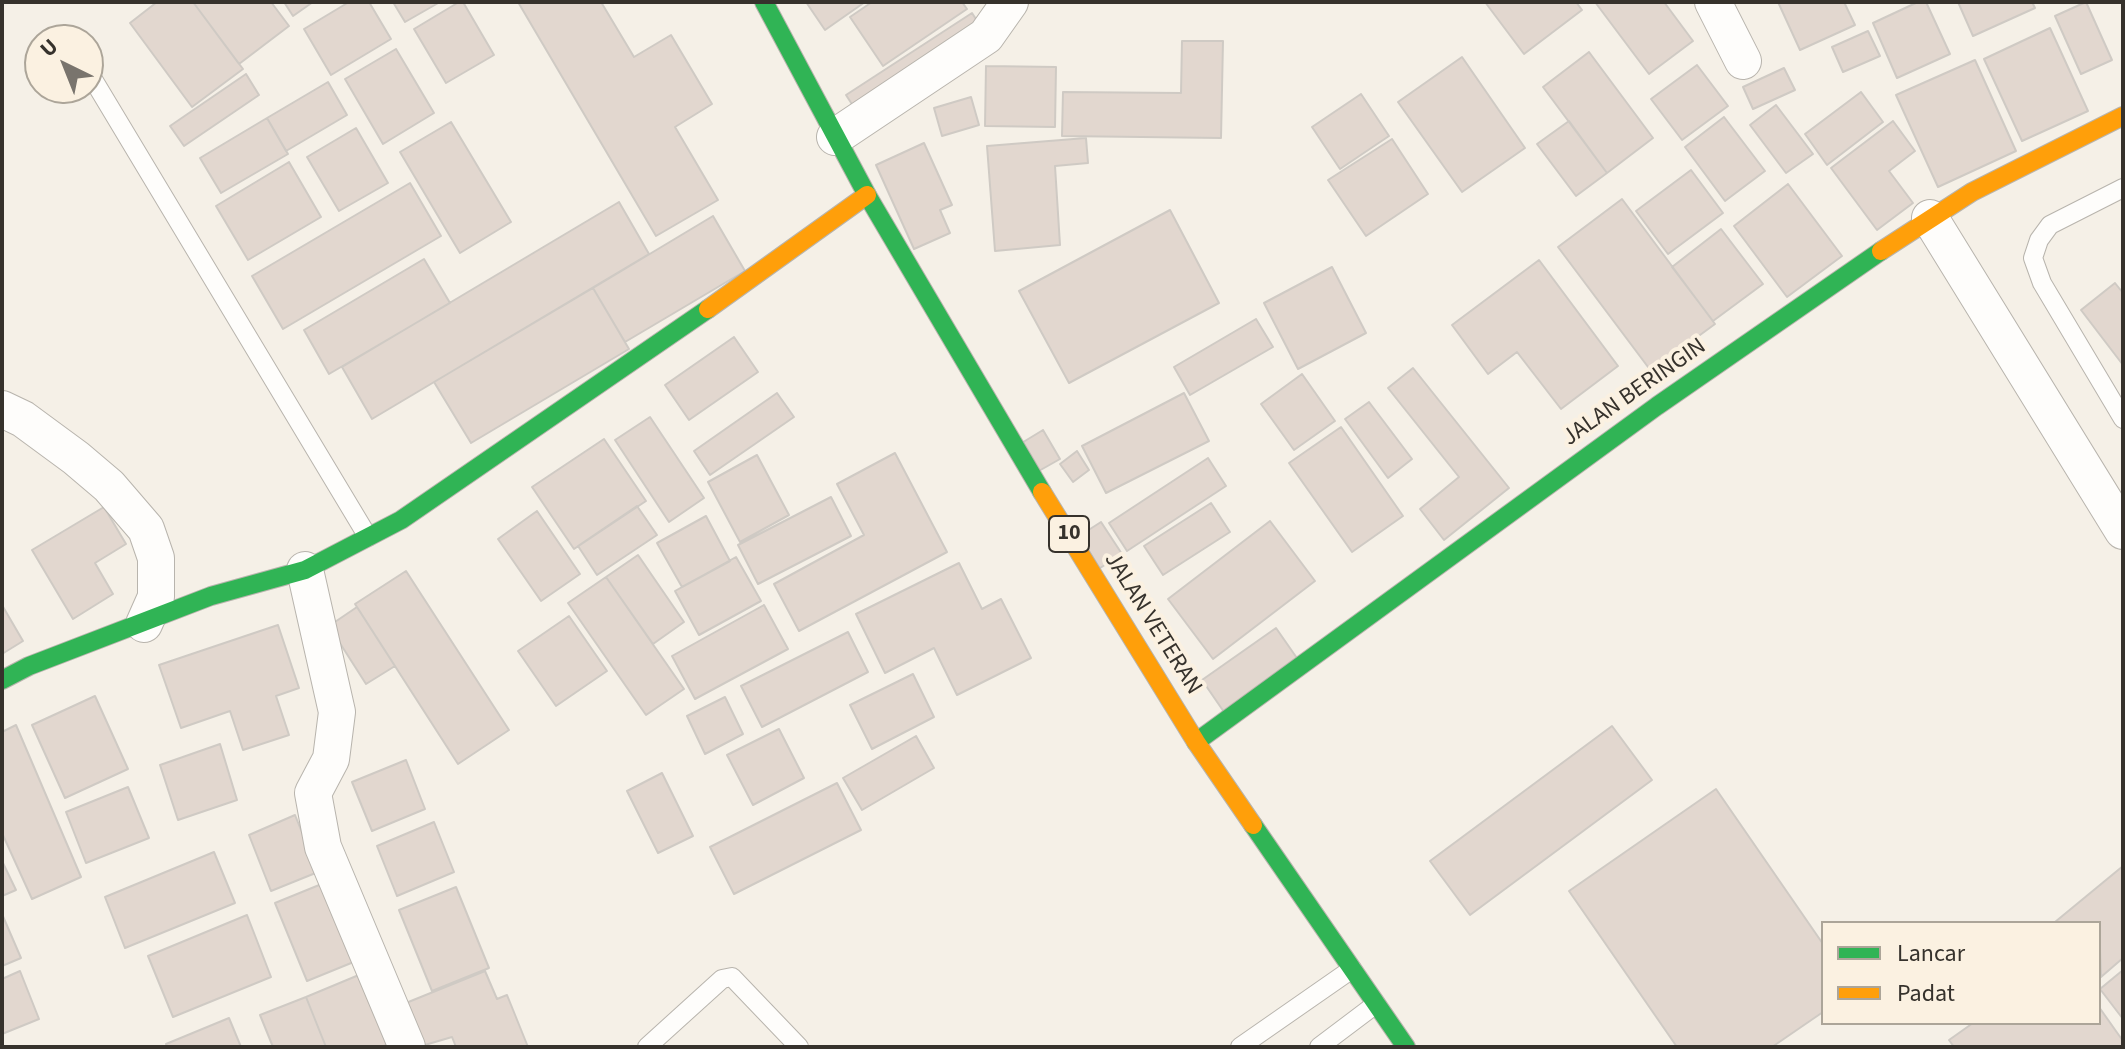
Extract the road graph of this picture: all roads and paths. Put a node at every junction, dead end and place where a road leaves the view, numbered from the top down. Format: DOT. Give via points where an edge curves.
graph roads {
  1 [pos="764,2"];
  2 [pos="1010,2"];
  3 [pos="1713,2"];
  4 [pos="1743,61"];
  5 [pos="104,98"];
  6 [pos="2123,116"];
  7 [pos="835,137"];
  8 [pos="2123,188"];
  9 [pos="867,195"];
  10 [pos="1930,218"];
  11 [pos="2,409"];
  12 [pos="2123,419"];
  13 [pos="2123,531"];
  14 [pos="368,537"];
  15 [pos="305,570"];
  16 [pos="144,624"];
  17 [pos="2,680"];
  18 [pos="1196,742"];
  19 [pos="1352,969"];
  20 [pos="1376,1004"];
  21 [pos="407,1047"];
  22 [pos="647,1047"];
  23 [pos="799,1047"];
  24 [pos="1240,1047"];
  25 [pos="1319,1047"];
  26 [pos="1406,1047"];
  1 -- 7 [label="main road, JALAN VETERAN / 10"];
  2 -- 7 [label="street" via="986,36"];
  3 -- 4 [label="street"];
  5 -- 14 [label="lane"];
  6 -- 10 [label="main road, JALAN BERINGIN"];
  7 -- 9 [label="main road, JALAN VETERAN / 10"];
  8 -- 12 [label="lane" via="2050,225 2033,258 2042,283"];
  9 -- 14 [label="main road" via="401,520"];
  9 -- 18 [label="main road, JALAN VETERAN / 10"];
  10 -- 13 [label="street"];
  10 -- 18 [label="main road, JALAN BERINGIN" via="1645,415"];
  11 -- 16 [label="street" via="76,458 146,529 156,558 156,597"];
  14 -- 15 [label="main road"];
  15 -- 16 [label="main road" via="211,596"];
  15 -- 21 [label="street" via="337,712 331,759 313,793 323,847"];
  16 -- 17 [label="main road"];
  18 -- 19 [label="main road, JALAN VETERAN / 10"];
  19 -- 20 [label="main road, JALAN VETERAN / 10"];
  19 -- 24 [label="lane"];
  20 -- 25 [label="lane"];
  20 -- 26 [label="main road, JALAN VETERAN / 10"];
  22 -- 23 [label="lane" via="722,979 732,977"];
}
